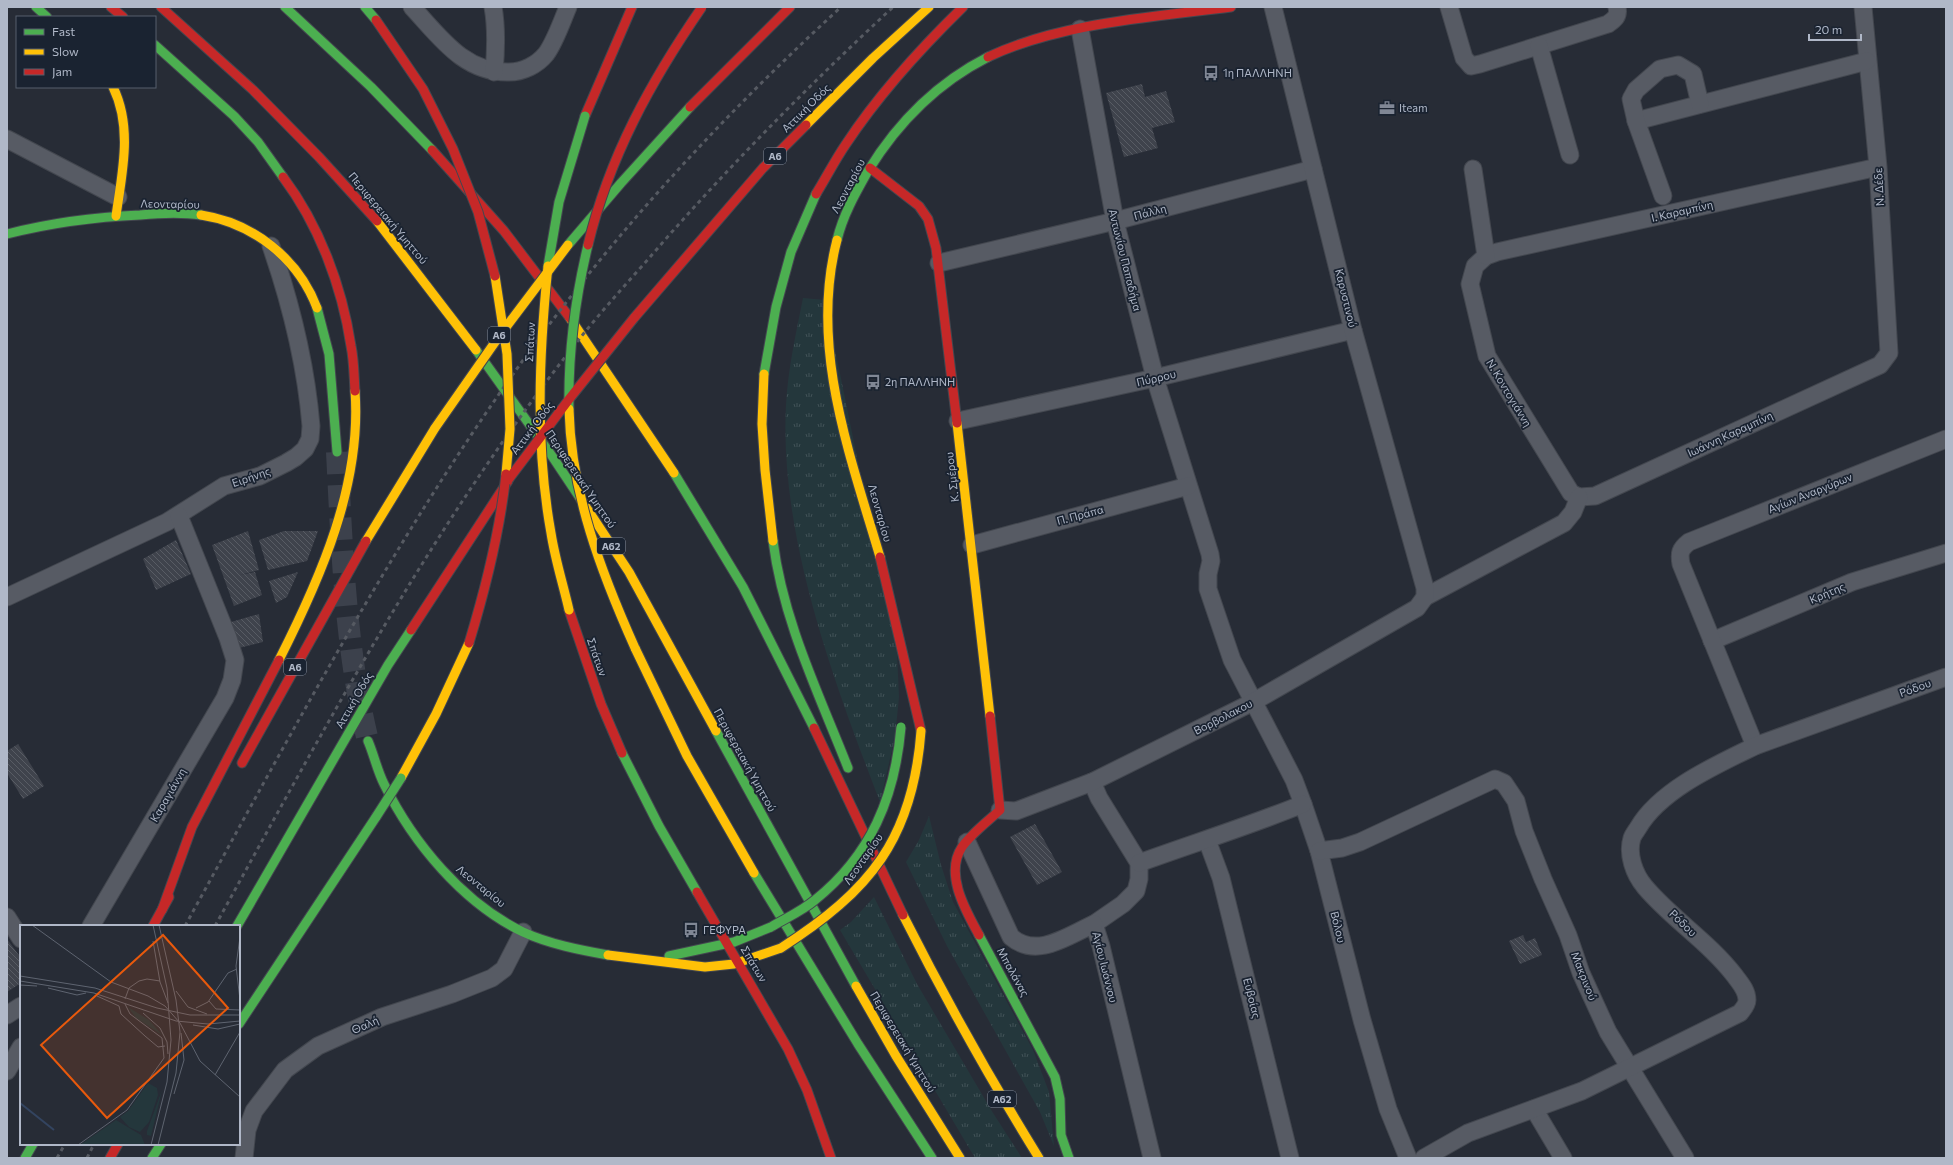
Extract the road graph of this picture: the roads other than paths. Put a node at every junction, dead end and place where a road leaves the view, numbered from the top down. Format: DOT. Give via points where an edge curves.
graph roads {
  1 [pos="36,7"];
  2 [pos="110,7"];
  3 [pos="161,7"];
  4 [pos="285,7"];
  5 [pos="365,7"];
  6 [pos="412,7"];
  7 [pos="493,7"];
  8 [pos="568,7"];
  9 [pos="632,7"];
  10 [pos="702,7"];
  11 [pos="790,7"];
  12 [pos="929,7"];
  13 [pos="963,7"];
  14 [pos="1231,7"];
  15 [pos="1273,7"];
  16 [pos="1449,7"];
  17 [pos="1617,7"];
  18 [pos="1864,7"];
  19 [pos="46,16"];
  20 [pos="122,16"];
  21 [pos="1080,29"];
  22 [pos="605,43"];
  23 [pos="156,46"];
  24 [pos="1540,46"];
  25 [pos="1867,61"];
  26 [pos="494,72"];
  27 [pos="114,88"];
  28 [pos="1700,104"];
  29 [pos="585,116"];
  30 [pos="1636,121"];
  31 [pos="7,140"];
  32 [pos="1570,156"];
  33 [pos="1878,167"];
  34 [pos="870,168"];
  35 [pos="1313,169"];
  36 [pos="1473,169"];
  37 [pos="1663,196"];
  38 [pos="118,197"];
  39 [pos="116,216"];
  40 [pos="1115,221"];
  41 [pos="7,234"];
  42 [pos="270,243"];
  43 [pos="1486,256"];
  44 [pos="938,263"];
  45 [pos="1354,330"];
  46 [pos="1880,365"];
  47 [pos="1155,378"];
  48 [pos="958,420"];
  49 [pos="1946,439"];
  50 [pos="337,452"];
  51 [pos="1188,486"];
  52 [pos="1578,497"];
  53 [pos="178,516"];
  54 [pos="972,545"];
  55 [pos="1946,553"];
  56 [pos="1425,593"];
  57 [pos="7,597"];
  58 [pos="1712,641"];
  59 [pos="905,664"];
  60 [pos="1946,677"];
  61 [pos="903,695"];
  62 [pos="1253,702"];
  63 [pos="901,723"];
  64 [pos="368,741"];
  65 [pos="1755,746"];
  66 [pos="238,770"];
  67 [pos="851,776"];
  68 [pos="1092,782"];
  69 [pos="1303,804"];
  70 [pos="1000,810"];
  71 [pos="871,818"];
  72 [pos="1207,840"];
  73 [pos="967,842"];
  74 [pos="1319,851"];
  75 [pos="192,854"];
  76 [pos="891,858"];
  77 [pos="1139,863"];
  78 [pos="162,910"];
  79 [pos="7,917"];
  80 [pos="1094,924"];
  81 [pos="92,925"];
  82 [pos="154,925"];
  83 [pos="238,925"];
  84 [pos="523,932"];
  85 [pos="20,937"];
  86 [pos="728,943"];
  87 [pos="928,944"];
  88 [pos="646,960"];
  89 [pos="739,962"];
  90 [pos="20,1007"];
  91 [pos="7,1015"];
  92 [pos="240,1022"];
  93 [pos="968,1039"];
  94 [pos="20,1049"];
  95 [pos="1629,1069"];
  96 [pos="7,1072"];
  97 [pos="1534,1109"];
  98 [pos="32,1145"];
  99 [pos="117,1145"];
  100 [pos="160,1145"];
  101 [pos="25,1158"];
  102 [pos="110,1158"];
  103 [pos="152,1158"];
  104 [pos="244,1158"];
  105 [pos="831,1158"];
  106 [pos="932,1158"];
  107 [pos="960,1158"];
  108 [pos="1039,1158"];
  109 [pos="1069,1158"];
  110 [pos="1152,1158"];
  111 [pos="1290,1158"];
  112 [pos="1408,1158"];
  113 [pos="1424,1158"];
  114 [pos="1563,1158"];
  115 [pos="1685,1158"];
  1 -- 19 [label="main road"];
  2 -- 20 [label="main road"];
  3 -- 107 [label="main road, Περιφερειακή Υμηττού / Α62" via="253,90 371,213 452,317 552,456 628,572 852,980"];
  4 -- 93 [label="main road, Α62" via="404,120 504,231 616,382 709,527 754,607 888,885"];
  5 -- 92 [label="main road, bridge" via="423,89 453,150 475,205 495,277 507,354 510,429 502,511 486,587 469,643 436,714 401,778"];
  6 -- 26 [label="street" via="450,48 471,64"];
  7 -- 26 [label="street" via="496,41"];
  8 -- 26 [label="street" via="546,53 538,62 527,69 514,72"];
  9 -- 29 [label="main road, Σπάτων"];
  10 -- 106 [label="main road, bridge" via="656,74 629,125 608,174 590,230 571,342 568,413 576,474 592,540 610,592 653,691 712,803 862,1051"];
  11 -- 66 [label="main road, Α6, bridge" via="687,108 626,175 568,245 482,359 435,428 359,553"];
  12 -- 83 [label="main road, Αττική Οδός / Α6, bridge" via="873,58 763,168 634,318 508,480 388,665"];
  13 -- 67 [label="main road" via="925,44 885,91 846,144 815,196 791,252 776,307 765,363 762,431 776,563 794,633"];
  14 -- 21 [label="main road, Λεονταρίου"];
  15 -- 35 [label="street, Καρυστινού"];
  16 -- 24 [label="street" via="1464,58 1471,66"];
  17 -- 24 [label="street" via="1615,19 1608,24"];
  18 -- 25 [label="street, Ν. Δέδε"];
  21 -- 34 [label="main road, Λεονταρίου" via="1023,44 966,69 908,116 886,142"];
  21 -- 40 [label="street, Αντωνίου Παπαδήμα"];
  22 -- 29 [label="main road, Σπάτων"];
  23 -- 78 [label="main road" via="248,130 279,168 300,202 316,230 343,300 353,346 356,393 356,435 350,476 332,541 301,616 193,826"];
  24 -- 32 [label="street"];
  25 -- 28 [label="street"];
  25 -- 33 [label="street, Ν. Δέδε"];
  27 -- 38 [label="main road" via="120,101 124,122 124,148"];
  28 -- 30 [label="street"];
  28 -- 30 [label="street" via="1693,74 1678,65 1660,69 1636,90 1631,99"];
  29 -- 86 [label="main road, Σπάτων, bridge" via="556,215 540,348 541,425 549,523 569,610 616,741 659,826"];
  30 -- 37 [label="street"];
  31 -- 38 [label="street"];
  33 -- 43 [label="street, Ι. Καραμπίνη"];
  33 -- 46 [label="street, Ν. Δέδε" via="1888,353"];
  34 -- 44 [label="main road, Κ. Σμέρου" via="919,206 928,219"];
  34 -- 59 [label="main road, Λεονταρίου" via="853,197 831,261 827,329 831,373 841,419 890,596"];
  35 -- 40 [label="street, Πάλλη"];
  35 -- 45 [label="street, Καρυστινού"];
  36 -- 43 [label="street"];
  38 -- 39 [label="main road"];
  39 -- 41 [label="main road, Λεονταρίου" via="54,223"];
  39 -- 42 [label="main road, Λεονταρίου" via="193,214 236,225"];
  40 -- 44 [label="street, Πάλλη"];
  40 -- 47 [label="street, Αντωνίου Παπαδήμα"];
  42 -- 50 [label="main road, Λεονταρίου" via="298,272 318,310 328,358"];
  42 -- 53 [label="street, Ειρήνης" via="294,323 310,415 310,438 305,449 296,457 260,476 224,486"];
  43 -- 52 [label="street, Ν. Koντογιάννη" via="1473,270 1470,284 1487,356 1564,483"];
  44 -- 48 [label="main road, Κ. Σμέρου"];
  45 -- 47 [label="street, Πύρρου"];
  45 -- 56 [label="street, Καρυστινού"];
  46 -- 52 [label="street, Ιωάννη Καραμπίνη" via="1595,496"];
  47 -- 48 [label="street, Πύρρου"];
  47 -- 51 [label="street, Αντωνίου Παπαδήμα"];
  48 -- 54 [label="main road, Κ. Σμέρου"];
  49 -- 58 [label="street, Αγίων Αναργύρων" via="1689,542 1679,553 1681,564"];
  51 -- 54 [label="street, Π. Πράπα"];
  51 -- 62 [label="street, Αντωνίου Παπαδήμα" via="1210,554 1208,589 1232,660"];
  52 -- 56 [label="street, Βορβολακου" via="1573,512 1564,523"];
  53 -- 57 [label="street, Ειρήνης"];
  53 -- 81 [label="street, Καραγιάννη" via="228,638 235,660 232,680 225,698"];
  54 -- 70 [label="main road, Κ. Σμέρου"];
  55 -- 58 [label="street, Κρήτης" via="1852,582"];
  56 -- 62 [label="street, Βορβολακου" via="1417,608"];
  58 -- 65 [label="street"];
  59 -- 61 [label="main road, Λεονταρίου"];
  59 -- 89 [label="main road, Λεονταρίου, bridge" via="921,731 917,771 908,804 883,856 846,902 818,924 781,948"];
  60 -- 65 [label="street, Ρόδου"];
  62 -- 68 [label="street, Βορβολακου"];
  62 -- 69 [label="street, Βόλου" via="1294,780"];
  63 -- 86 [label="main road, Λεονταρίου, bridge" via="897,764 889,793 870,836 847,869 815,900 771,927"];
  64 -- 84 [label="main road, Λεονταρίου" via="384,783 408,825 427,850 448,875 488,910"];
  65 -- 95 [label="street, Ρόδου" via="1720,764 1657,803 1645,815 1632,838 1631,855 1644,886 1723,960 1746,993 1748,1002 1740,1013"];
  68 -- 70 [label="street, Βορβολακου" via="1016,811"];
  68 -- 77 [label="street"];
  69 -- 72 [label="street"];
  69 -- 74 [label="street, Βόλου"];
  70 -- 73 [label="main road, Μπαλάνας"];
  71 -- 76 [label="main road"];
  72 -- 77 [label="street"];
  72 -- 111 [label="street, Ευβοίας" via="1221,878"];
  73 -- 80 [label="street" via="1011,937 1020,944 1046,946"];
  73 -- 109 [label="main road, Μπαλάνας" via="961,848 956,865 958,888 966,911 1055,1077 1060,1098 1060,1135"];
  74 -- 95 [label="street, Μακρινού" via="1342,848 1360,842 1495,779 1504,783 1516,801 1524,831 1568,935 1581,973 1608,1032"];
  74 -- 112 [label="street, Βόλου" via="1362,1020 1388,1109"];
  75 -- 78 [label="main road"];
  77 -- 80 [label="street, Αγίου Ιωάννου" via="1136,891 1123,904"];
  78 -- 82 [label="main road"];
  79 -- 85 [label="street"];
  80 -- 110 [label="street, Αγίου Ιωάννου"];
  84 -- 88 [label="main road, Λεονταρίου" via="575,949"];
  84 -- 104 [label="street, Θαλή" via="504,969 492,978 368,1023 318,1046 285,1070 254,1111 247,1130"];
  86 -- 88 [label="main road, Λεονταρίου" via="702,951"];
  86 -- 89 [label="main road, Σπάτων"];
  87 -- 93 [label="main road"];
  88 -- 89 [label="main road, Λεονταρίου" via="704,967"];
  89 -- 105 [label="main road, Σπάτων" via="788,1049 807,1090"];
  90 -- 91 [label="street"];
  93 -- 108 [label="main road, Α62"];
  94 -- 96 [label="street"];
  95 -- 97 [label="street, Ρόδου" via="1582,1091"];
  95 -- 115 [label="street, Μακρινού"];
  97 -- 113 [label="street, Ρόδου" via="1468,1133"];
  97 -- 114 [label="street"];
  98 -- 101 [label="main road"];
  99 -- 102 [label="main road"];
  100 -- 103 [label="main road"];
}
